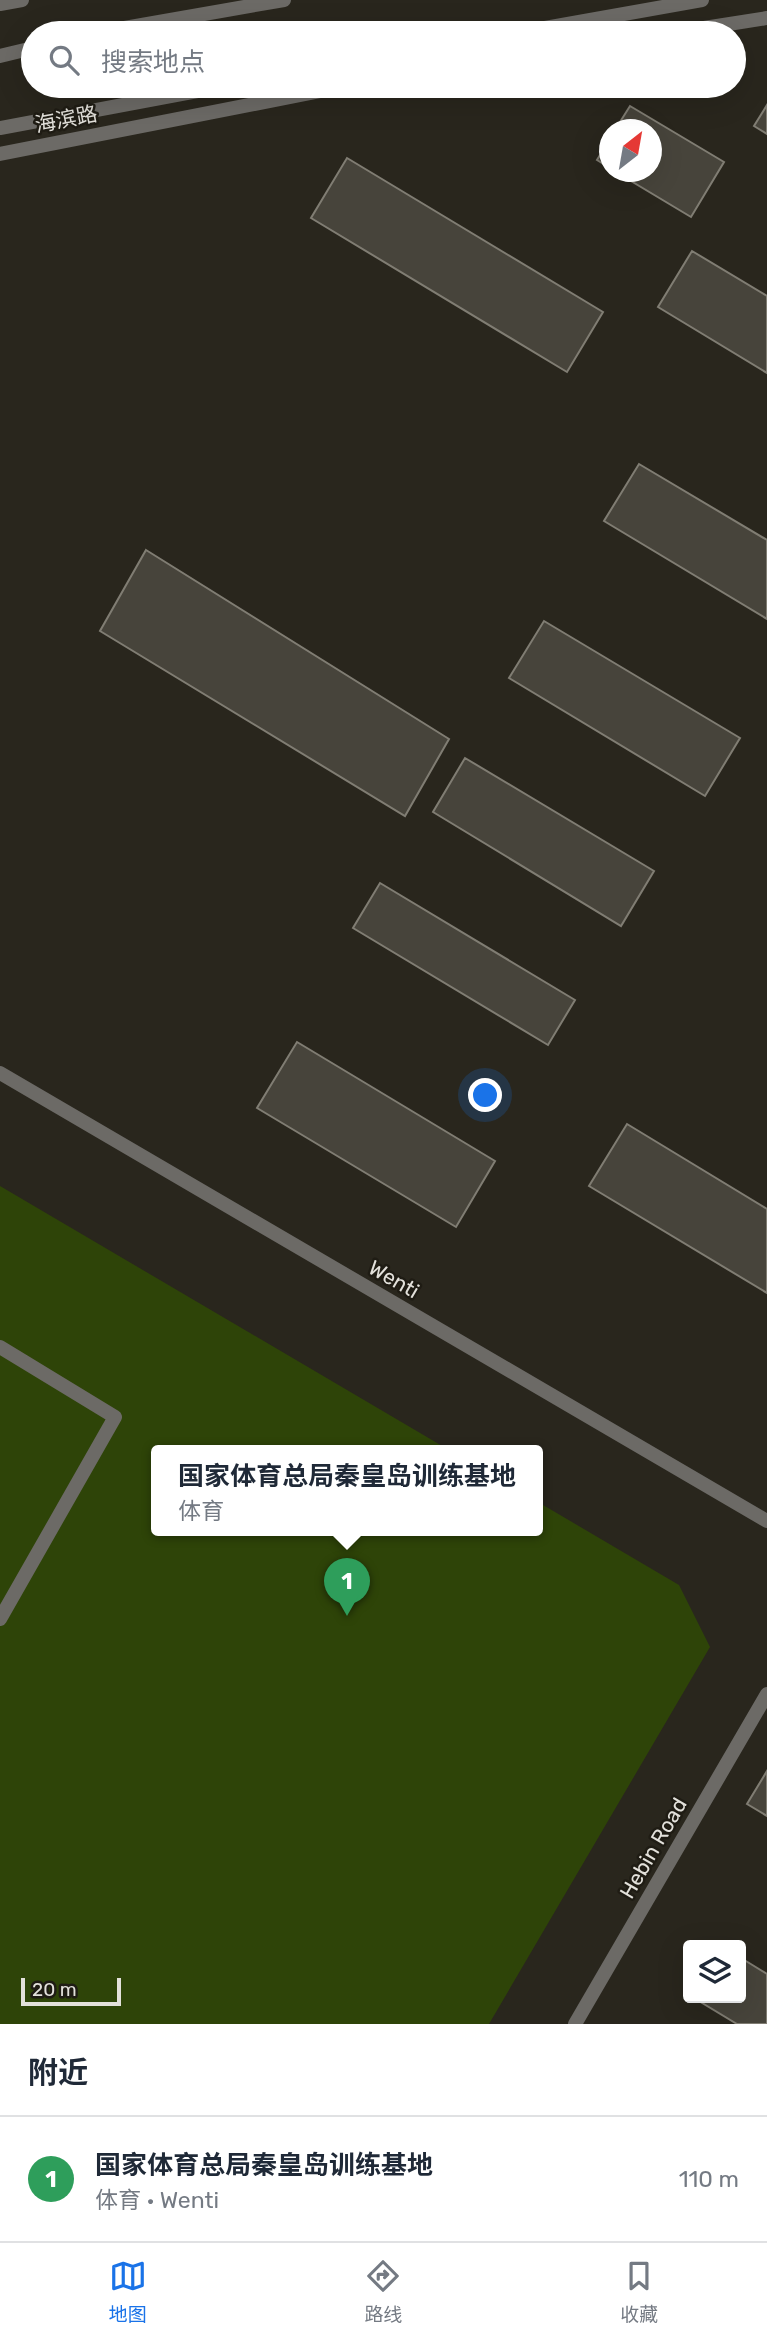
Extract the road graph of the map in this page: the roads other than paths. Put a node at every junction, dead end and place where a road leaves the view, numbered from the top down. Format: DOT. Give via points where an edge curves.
graph roads {
  1 [pos="22,0"];
  2 [pos="284,0"];
  3 [pos="702,0"];
  4 [pos="0,4"];
  5 [pos="767,18"];
  6 [pos="164,21"];
  7 [pos="584,21"];
  8 [pos="746,21"];
  9 [pos="21,51"];
  10 [pos="0,56"];
  11 [pos="160,98"];
  12 [pos="285,98"];
  13 [pos="0,128"];
  14 [pos="0,154"];
  15 [pos="0,1073"];
  16 [pos="0,1347"];
  17 [pos="767,1521"];
  18 [pos="0,1619"];
  19 [pos="767,1693"];
  20 [pos="575,2024"];
  1 -- 4 [label="street"];
  2 -- 6 [label="street"];
  3 -- 7 [label="street"];
  5 -- 8 [label="street"];
  9 -- 10 [label="street"];
  11 -- 13 [label="street, 海滨路"];
  12 -- 14 [label="street, 海滨路"];
  15 -- 17 [label="street, Wenti"];
  16 -- 18 [label="street" via="115,1417"];
  19 -- 20 [label="street, Hebin Road"];
}
